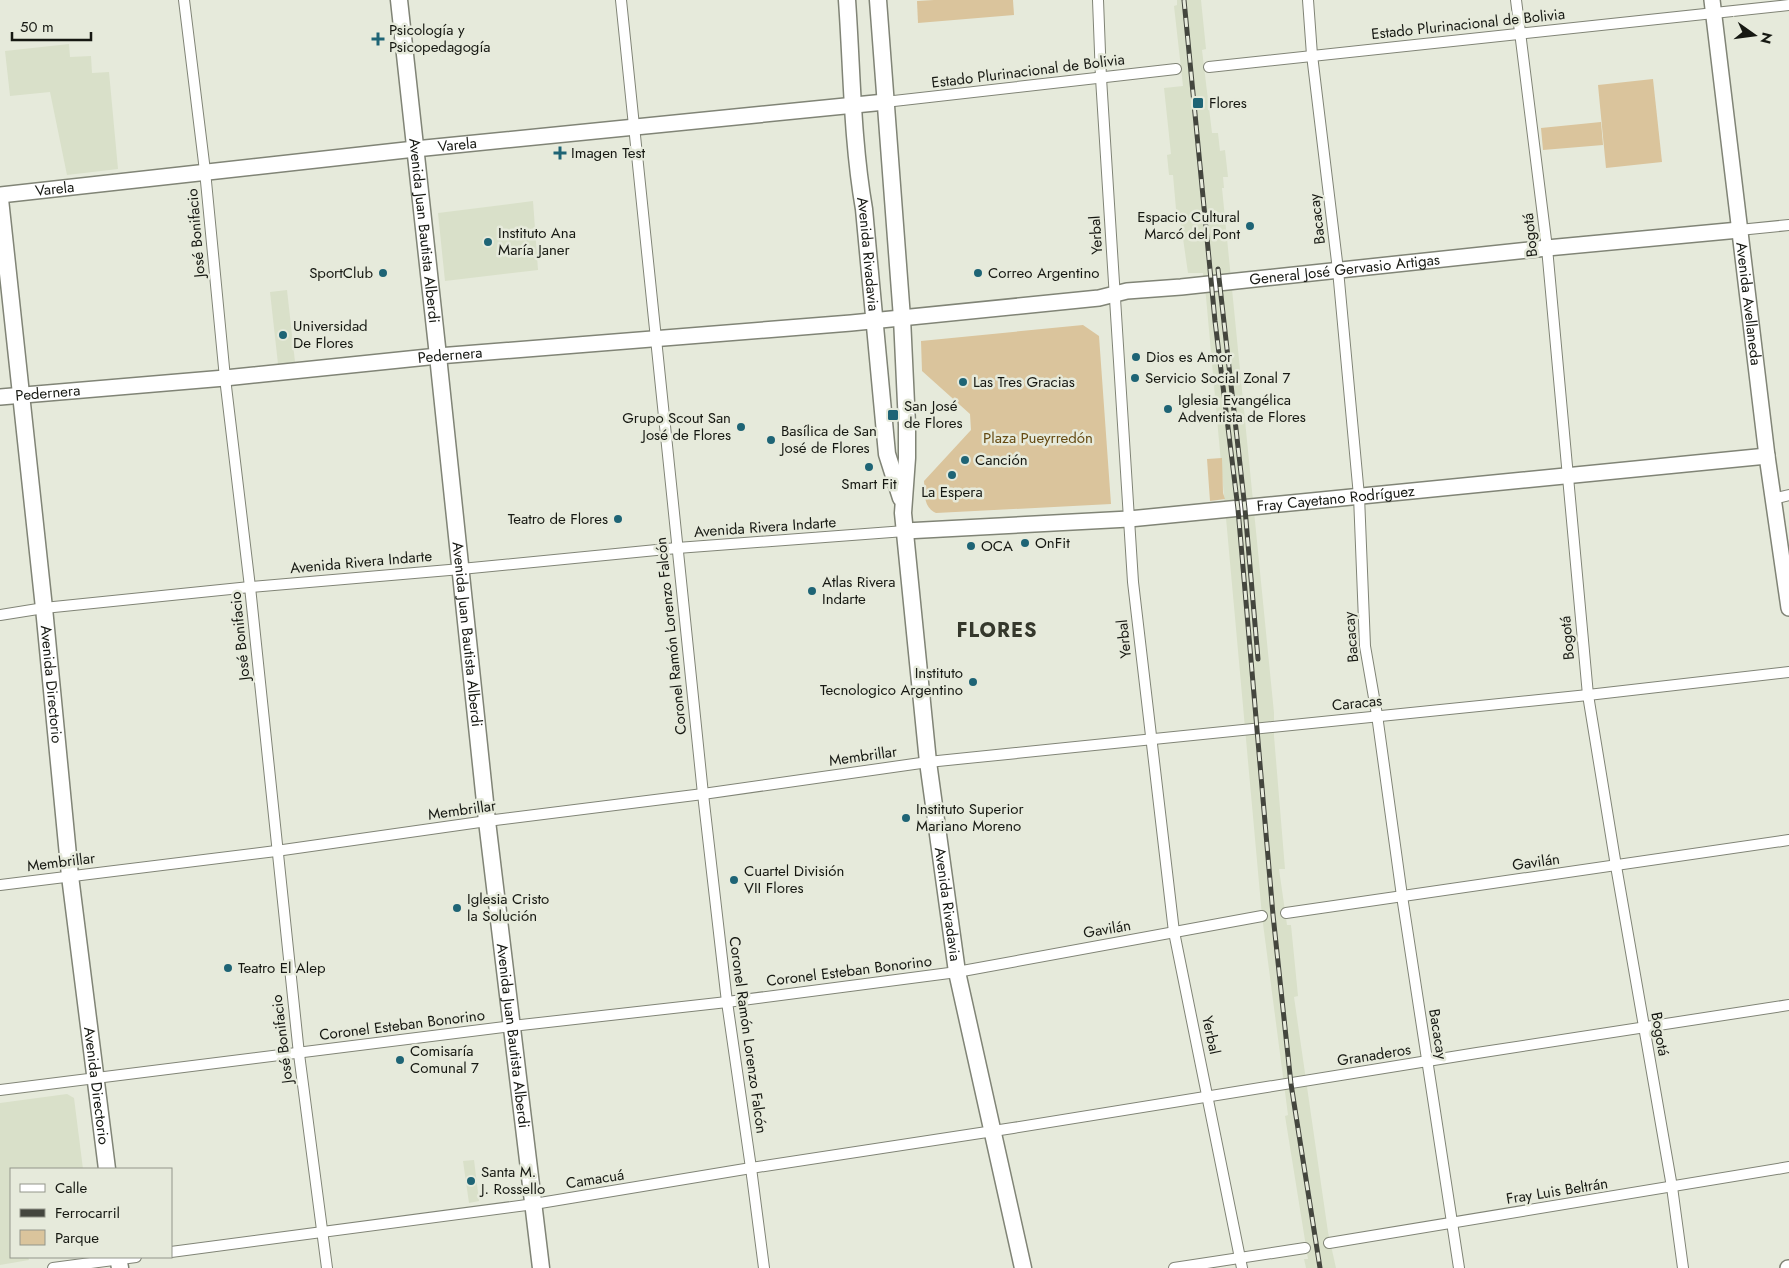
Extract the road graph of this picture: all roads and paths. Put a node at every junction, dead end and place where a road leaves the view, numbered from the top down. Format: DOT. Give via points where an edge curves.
graph roads {
  1 [pos="184,0"];
  2 [pos="399,0"];
  3 [pos="620,0"];
  4 [pos="848,0"];
  5 [pos="878,0"];
  6 [pos="1098,0"];
  7 [pos="1308,0"];
  8 [pos="1516,0"];
  9 [pos="1789,5"];
  10 [pos="1713,6"];
  11 [pos="1521,35"];
  12 [pos="1312,55"];
  13 [pos="1210,66"];
  14 [pos="1176,70"];
  15 [pos="1101,78"];
  16 [pos="885,102"];
  17 [pos="853,105"];
  18 [pos="634,128"];
  19 [pos="416,149"];
  20 [pos="205,171"];
  21 [pos="0,195"];
  22 [pos="0,199"];
  23 [pos="1789,225"];
  24 [pos="1739,230"];
  25 [pos="1547,248"];
  26 [pos="1338,270"];
  27 [pos="1115,294"];
  28 [pos="902,318"];
  29 [pos="875,320"];
  30 [pos="656,338"];
  31 [pos="438,356"];
  32 [pos="225,378"];
  33 [pos="21,394"];
  34 [pos="0,396"];
  35 [pos="1767,456"];
  36 [pos="1567,476"];
  37 [pos="1789,495"];
  38 [pos="1360,496"];
  39 [pos="1773,499"];
  40 [pos="903,505"];
  41 [pos="1128,519"];
  42 [pos="905,532"];
  43 [pos="677,548"];
  44 [pos="461,569"];
  45 [pos="250,587"];
  46 [pos="44,608"];
  47 [pos="1789,608"];
  48 [pos="0,615"];
  49 [pos="1789,672"];
  50 [pos="1588,695"];
  51 [pos="1377,715"];
  52 [pos="1151,740"];
  53 [pos="928,762"];
  54 [pos="703,794"];
  55 [pos="487,821"];
  56 [pos="1789,840"];
  57 [pos="276,851"];
  58 [pos="1616,866"];
  59 [pos="70,876"];
  60 [pos="0,885"];
  61 [pos="1402,896"];
  62 [pos="1286,913"];
  63 [pos="1262,916"];
  64 [pos="1174,932"];
  65 [pos="957,972"];
  66 [pos="727,1002"];
  67 [pos="1789,1005"];
  68 [pos="512,1026"];
  69 [pos="1644,1027"];
  70 [pos="299,1054"];
  71 [pos="1427,1061"];
  72 [pos="96,1078"];
  73 [pos="0,1090"];
  74 [pos="1208,1096"];
  75 [pos="993,1131"];
  76 [pos="1789,1167"];
  77 [pos="107,1168"];
  78 [pos="751,1168"];
  79 [pos="1672,1187"];
  80 [pos="534,1204"];
  81 [pos="1451,1223"];
  82 [pos="322,1231"];
  83 [pos="1329,1243"];
  84 [pos="1305,1248"];
  85 [pos="172,1252"];
  86 [pos="1240,1257"];
  87 [pos="132,1258"];
  88 [pos="119,1261"];
  89 [pos="53,1268"];
  90 [pos="327,1268"];
  91 [pos="541,1268"];
  92 [pos="764,1268"];
  93 [pos="1022,1268"];
  94 [pos="1174,1268"];
  95 [pos="1242,1268"];
  96 [pos="1459,1268"];
  97 [pos="1683,1268"];
  1 -- 20 [label="street, José Bonifacio"];
  2 -- 19 [label="main road, Avenida Juan Bautista Alberdi"];
  3 -- 18 [label="street, Coronel Ramón Lorenzo Falcón"];
  4 -- 17 [label="main road, Avenida Rivadavia"];
  5 -- 16 [label="main road, Avenida Rivadavia"];
  6 -- 15 [label="street, Yerbal"];
  7 -- 12 [label="street, Bacacay"];
  8 -- 11 [label="street, Bogotá"];
  9 -- 10 [label="street, Estado Plurinacional de Bolivia"];
  10 -- 11 [label="street, Estado Plurinacional de Bolivia"];
  10 -- 24 [label="street, Avenida Avellaneda"];
  11 -- 12 [label="street, Estado Plurinacional de Bolivia"];
  11 -- 25 [label="street, Bogotá"];
  12 -- 13 [label="street, Estado Plurinacional de Bolivia"];
  12 -- 26 [label="street, Bacacay"];
  14 -- 15 [label="street, Estado Plurinacional de Bolivia"];
  15 -- 16 [label="street, Estado Plurinacional de Bolivia"];
  15 -- 27 [label="street, Yerbal"];
  16 -- 17 [label="street, Varela"];
  16 -- 28 [label="main road, Avenida Rivadavia"];
  17 -- 18 [label="street, Varela"];
  17 -- 29 [label="main road, Avenida Rivadavia"];
  18 -- 19 [label="street, Varela"];
  18 -- 30 [label="street, Coronel Ramón Lorenzo Falcón"];
  19 -- 20 [label="street, Varela"];
  19 -- 31 [label="main road, Avenida Juan Bautista Alberdi"];
  20 -- 21 [label="street, Varela"];
  20 -- 32 [label="street, José Bonifacio"];
  22 -- 33 [label="main road, Avenida Directorio"];
  23 -- 24 [label="street, General José Gervasio Artigas"];
  24 -- 25 [label="street, General José Gervasio Artigas"];
  24 -- 35 [label="street, Avenida Avellaneda"];
  25 -- 26 [label="street, General José Gervasio Artigas"];
  25 -- 36 [label="street, Bogotá"];
  26 -- 27 [label="street, General José Gervasio Artigas"];
  26 -- 38 [label="street, Bacacay"];
  27 -- 28 [label="street, General José Gervasio Artigas"];
  27 -- 41 [label="street, Yerbal"];
  28 -- 29 [label="street, Pedernera"];
  28 -- 40 [label="main road, Avenida Rivadavia" via="908,458"];
  29 -- 30 [label="street, Pedernera"];
  29 -- 40 [label="main road, Avenida Rivadavia" via="887,454"];
  30 -- 31 [label="street, Pedernera"];
  30 -- 43 [label="street, Coronel Ramón Lorenzo Falcón"];
  31 -- 32 [label="street, Pedernera"];
  31 -- 44 [label="main road, Avenida Juan Bautista Alberdi"];
  32 -- 33 [label="street, Pedernera"];
  32 -- 45 [label="street, José Bonifacio"];
  33 -- 34 [label="street, Pedernera"];
  33 -- 46 [label="main road, Avenida Directorio"];
  35 -- 36 [label="street, Fray Cayetano Rodríguez"];
  35 -- 39 [label="street, Avenida Avellaneda"];
  36 -- 38 [label="street, Fray Cayetano Rodríguez"];
  36 -- 50 [label="street, Bogotá"];
  37 -- 39 [label="street"];
  38 -- 41 [label="street, Fray Cayetano Rodríguez"];
  38 -- 51 [label="street, Bacacay" via="1365,646"];
  39 -- 47 [label="street, Avenida Avellaneda"];
  40 -- 42 [label="main road, Avenida Rivadavia"];
  41 -- 42 [label="street, Fray Cayetano Rodríguez"];
  41 -- 52 [label="street, Yerbal"];
  42 -- 43 [label="street, Avenida Rivera Indarte"];
  42 -- 53 [label="main road, Avenida Rivadavia"];
  43 -- 44 [label="street, Avenida Rivera Indarte"];
  43 -- 54 [label="street, Coronel Ramón Lorenzo Falcón"];
  44 -- 45 [label="street, Avenida Rivera Indarte"];
  44 -- 55 [label="main road, Avenida Juan Bautista Alberdi"];
  45 -- 46 [label="street, Avenida Rivera Indarte"];
  45 -- 57 [label="street, José Bonifacio"];
  46 -- 48 [label="street, Avenida Rivera Indarte"];
  46 -- 59 [label="main road, Avenida Directorio"];
  49 -- 50 [label="street, Caracas"];
  50 -- 51 [label="street, Caracas"];
  50 -- 58 [label="street, Bogotá"];
  51 -- 52 [label="street, Caracas"];
  51 -- 61 [label="street, Bacacay"];
  52 -- 53 [label="street, Caracas"];
  52 -- 64 [label="street, Yerbal"];
  53 -- 54 [label="street, Membrillar"];
  53 -- 65 [label="main road, Avenida Rivadavia"];
  54 -- 55 [label="street, Membrillar"];
  54 -- 66 [label="street, Coronel Ramón Lorenzo Falcón"];
  55 -- 57 [label="street, Membrillar"];
  55 -- 68 [label="main road, Avenida Juan Bautista Alberdi"];
  56 -- 58 [label="street, Gavilán"];
  57 -- 59 [label="street, Membrillar"];
  57 -- 70 [label="street, José Bonifacio"];
  58 -- 61 [label="street, Gavilán"];
  58 -- 69 [label="street, Bogotá"];
  59 -- 60 [label="street, Membrillar"];
  59 -- 72 [label="main road, Avenida Directorio"];
  61 -- 62 [label="street, Gavilán"];
  61 -- 71 [label="street, Bacacay"];
  63 -- 64 [label="street, Gavilán"];
  64 -- 65 [label="street, Gavilán"];
  64 -- 74 [label="street, Yerbal"];
  65 -- 66 [label="street, Coronel Esteban Bonorino"];
  65 -- 75 [label="main road, Avenida Rivadavia"];
  66 -- 68 [label="street, Coronel Esteban Bonorino"];
  66 -- 78 [label="street, Coronel Ramón Lorenzo Falcón"];
  67 -- 69 [label="street, Granaderos"];
  68 -- 70 [label="street, Coronel Esteban Bonorino"];
  68 -- 80 [label="main road, Avenida Juan Bautista Alberdi"];
  69 -- 71 [label="street, Granaderos"];
  69 -- 79 [label="street, Bogotá"];
  70 -- 72 [label="street, Coronel Esteban Bonorino"];
  70 -- 82 [label="street, José Bonifacio"];
  71 -- 74 [label="street, Granaderos"];
  71 -- 81 [label="street, Bacacay"];
  72 -- 73 [label="street, Coronel Esteban Bonorino"];
  72 -- 77 [label="main road, Avenida Directorio"];
  74 -- 75 [label="street, Granaderos"];
  74 -- 86 [label="street, Yerbal"];
  75 -- 78 [label="street, Camacuá"];
  75 -- 93 [label="main road, Avenida Rivadavia"];
  76 -- 79 [label="street, Fray Luis Beltrán"];
  78 -- 80 [label="street, Camacuá"];
  78 -- 92 [label="street, Coronel Ramón Lorenzo Falcón"];
  79 -- 81 [label="street, Fray Luis Beltrán"];
  79 -- 97 [label="street, Bogotá"];
  80 -- 82 [label="street, Camacuá"];
  80 -- 91 [label="main road, Avenida Juan Bautista Alberdi"];
  81 -- 83 [label="street, Fray Luis Beltrán"];
  81 -- 96 [label="street, Bacacay"];
  82 -- 85 [label="street, Camacuá"];
  82 -- 90 [label="street, José Bonifacio"];
  84 -- 86 [label="street"];
  86 -- 94 [label="street"];
  86 -- 95 [label="street, Yerbal"];
  87 -- 88 [label="street"];
  88 -- 89 [label="street"];
}
